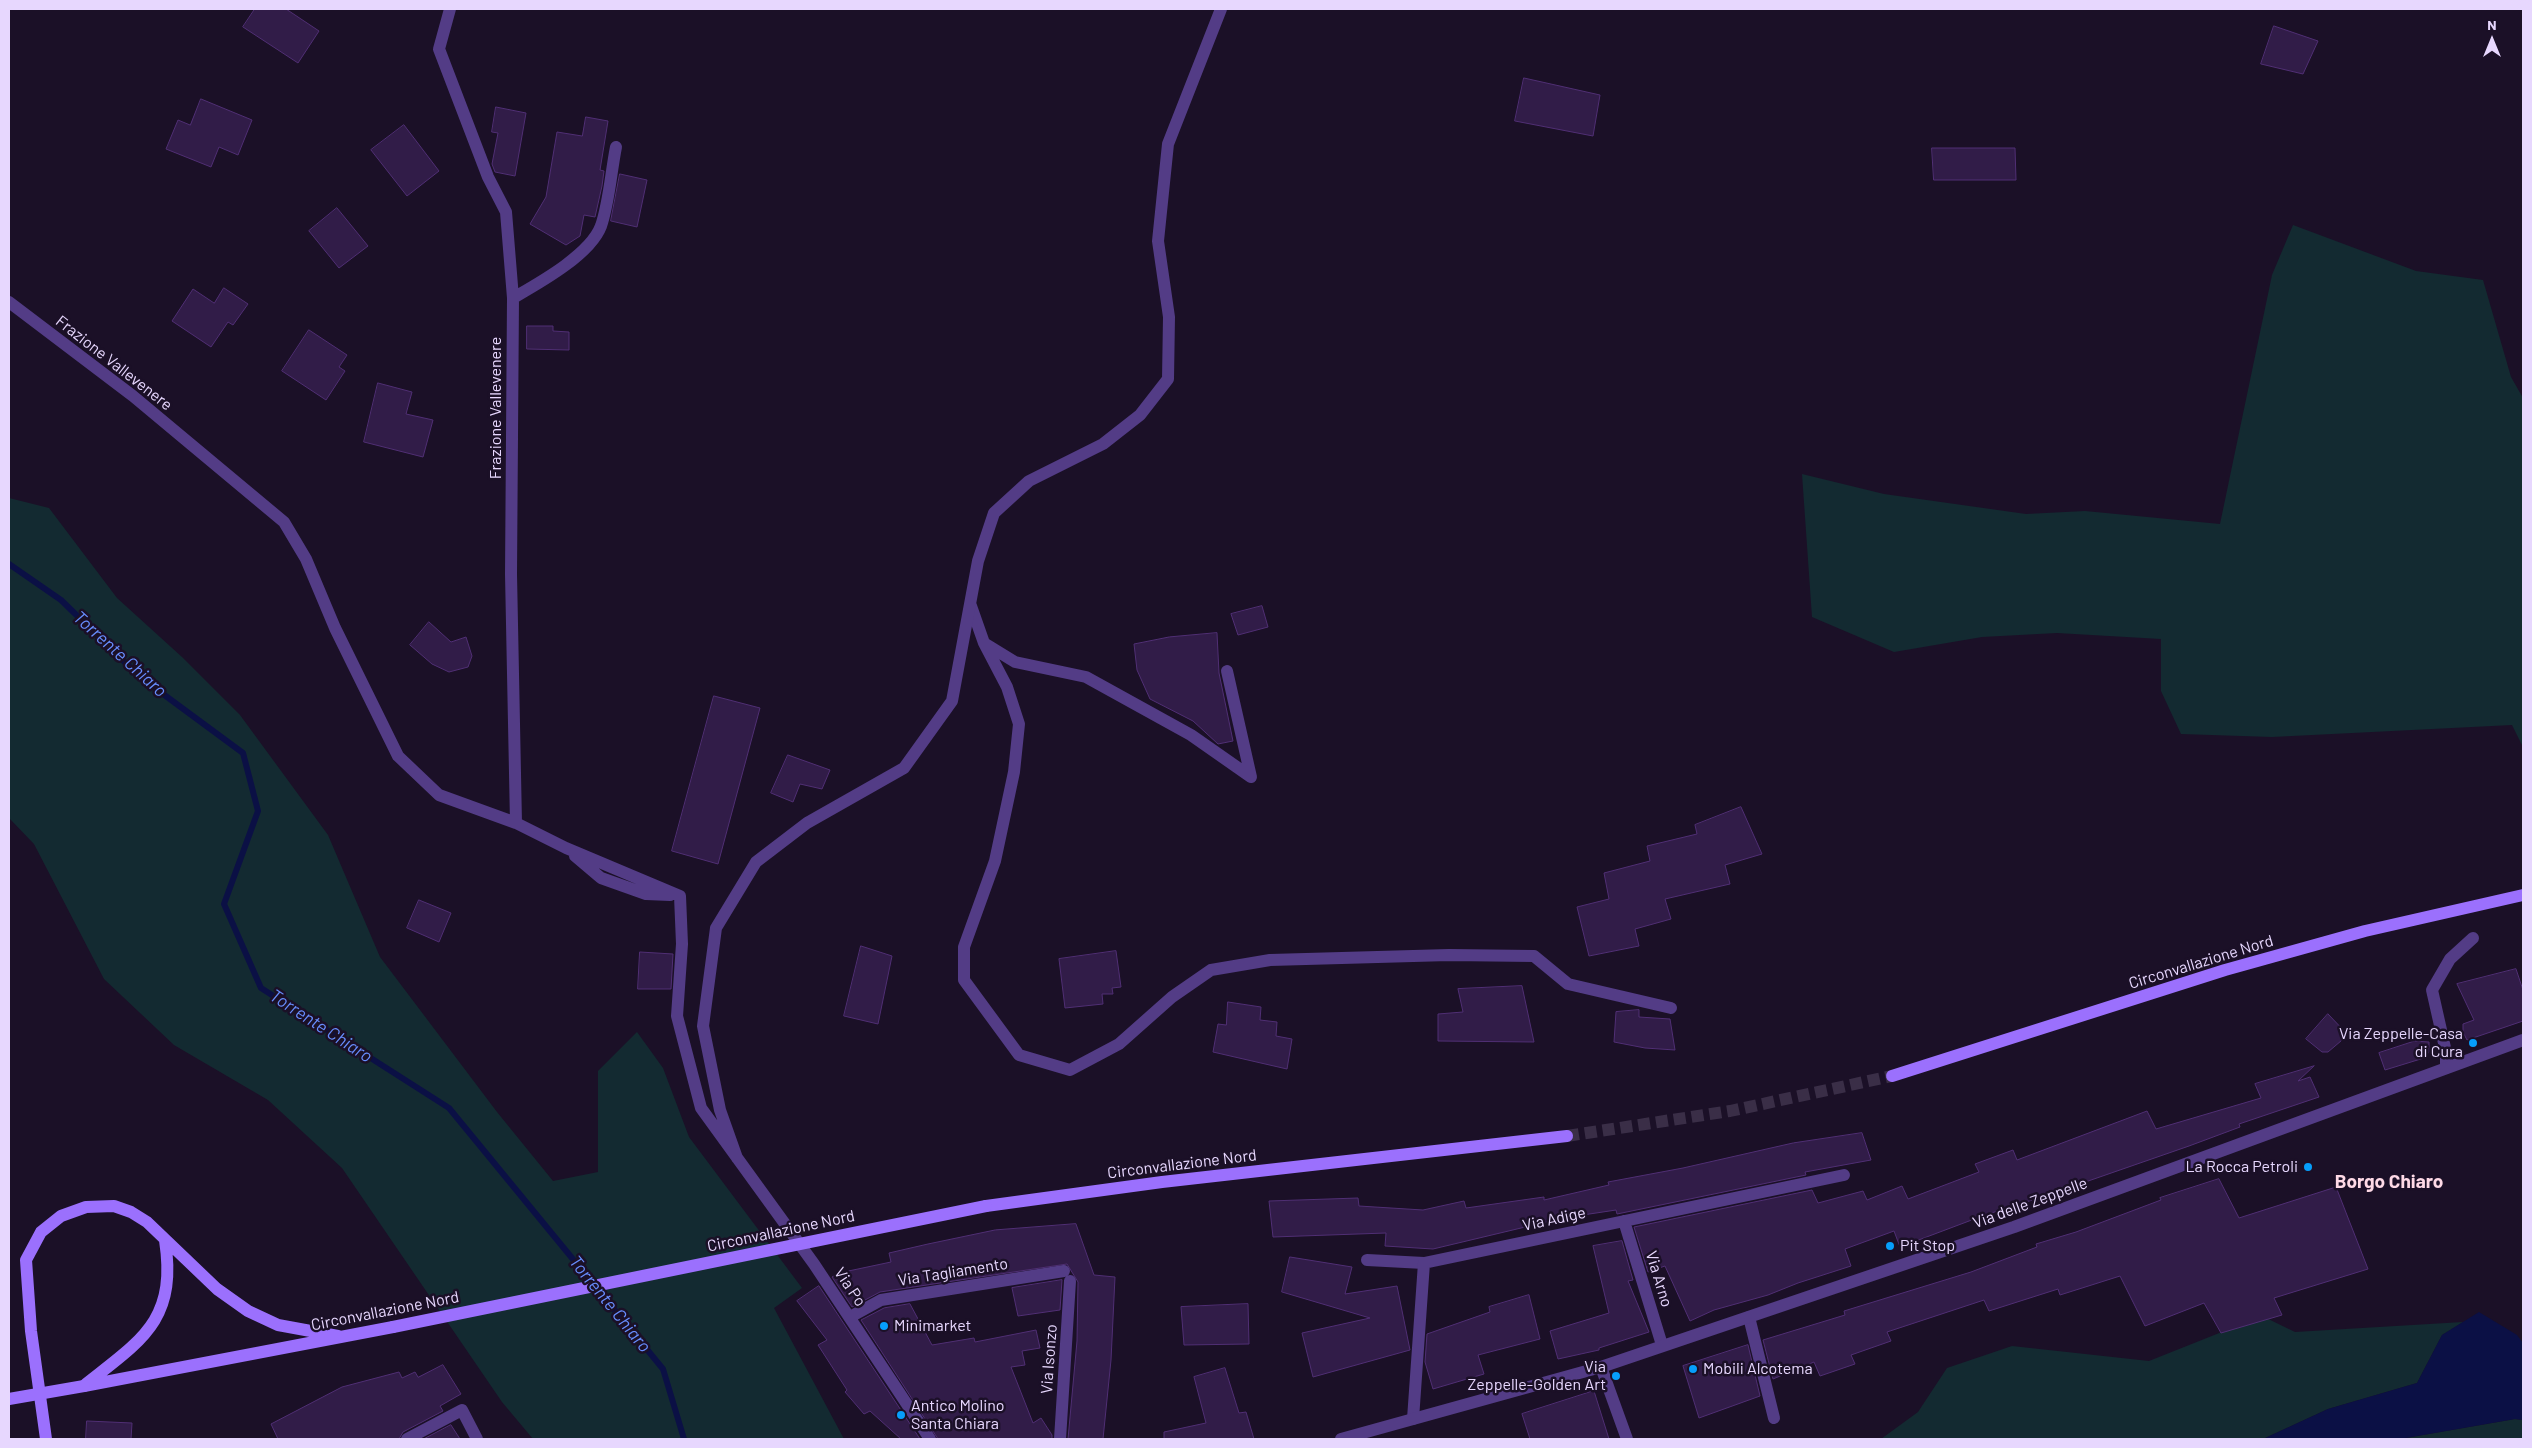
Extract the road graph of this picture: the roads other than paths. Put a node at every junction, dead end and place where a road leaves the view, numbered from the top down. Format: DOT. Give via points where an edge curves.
graph roads {
  1 [pos="450,9"];
  2 [pos="1221,9"];
  3 [pos="616,147"];
  4 [pos="513,298"];
  5 [pos="9,302"];
  6 [pos="971,606"];
  7 [pos="984,643"];
  8 [pos="1227,671"];
  9 [pos="516,823"];
  10 [pos="2523,895"];
  11 [pos="2473,938"];
  12 [pos="1671,1008"];
  13 [pos="2523,1040"];
  14 [pos="2446,1068"];
  15 [pos="1892,1076"];
  16 [pos="1567,1136"];
  17 [pos="737,1158"];
  18 [pos="1844,1175"];
  19 [pos="1624,1221"];
  20 [pos="165,1240"];
  21 [pos="1366,1260"];
  22 [pos="1424,1263"];
  23 [pos="1067,1276"];
  24 [pos="850,1317"];
  25 [pos="1749,1317"];
  26 [pos="338,1336"];
  27 [pos="1662,1345"];
  28 [pos="1601,1367"];
  29 [pos="84,1386"];
  30 [pos="9,1399"];
  31 [pos="1774,1418"];
  32 [pos="1413,1420"];
  33 [pos="46,1439"];
  34 [pos="406,1439"];
  35 [pos="477,1439"];
  36 [pos="930,1439"];
  37 [pos="1060,1439"];
  38 [pos="1341,1439"];
  39 [pos="1627,1439"];
  1 -- 4 [label="street, Frazione Vallevenere" via="439,49 488,177 506,212"];
  2 -- 6 [label="street" via="1168,144 1158,241 1168,317 1168,379 1140,414 1102,444 1029,481 994,513 978,561"];
  3 -- 4 [label="street" via="601,226 591,244 541,282"];
  4 -- 9 [label="street, Frazione Vallevenere" via="511,574"];
  5 -- 9 [label="street, Frazione Vallevenere" via="133,396 284,522 306,559 335,628 398,756 439,795"];
  6 -- 7 [label="street"];
  6 -- 17 [label="street" via="952,701 904,768 807,824 756,862 716,928 703,1026 720,1110"];
  7 -- 8 [label="street" via="1015,662 1086,677 1191,735 1251,777"];
  7 -- 12 [label="street" via="1007,687 1019,724 1014,772 994,861 964,947 964,980 1019,1055 1070,1070 1119,1044 1172,997 1211,970 1270,960 1534,956 1568,984"];
  9 -- 17 [label="street, Frazione Vallevenere" via="566,848 680,896 682,944 677,1016 701,1108"];
  10 -- 15 [label="main road, Circonvallazione Nord" via="2365,931 2225,970"];
  11 -- 14 [label="street" via="2450,959 2432,990 2446,1052"];
  13 -- 14 [label="street, Via delle Zeppelle"];
  14 -- 25 [label="street, Via delle Zeppelle" via="2014,1227"];
  16 -- 26 [label="main road, Circonvallazione Nord, bridge" via="1162,1182 986,1206"];
  17 -- 24 [label="street, Via Po"];
  18 -- 19 [label="street, Via Adige"];
  19 -- 22 [label="street, Via Adige"];
  19 -- 27 [label="street, Via Arno"];
  20 -- 26 [label="main road" via="217,1289 248,1311 278,1324"];
  20 -- 29 [label="main road" via="169,1266 166,1295 154,1324 130,1350"];
  20 -- 33 [label="main road" via="147,1222 114,1206 86,1207 61,1216 41,1232 26,1260 31,1331"];
  21 -- 22 [label="street, Via Adige"];
  22 -- 32 [label="street"];
  23 -- 24 [label="street, Via Tagliamento" via="881,1300"];
  23 -- 37 [label="street, Via Isonzo"];
  24 -- 36 [label="street, Via Po"];
  25 -- 27 [label="street, Via delle Zeppelle"];
  25 -- 31 [label="street"];
  26 -- 29 [label="main road, Circonvallazione Nord"];
  27 -- 28 [label="street, Via delle Zeppelle"];
  28 -- 32 [label="street, Via delle Zeppelle"];
  28 -- 39 [label="street"];
  29 -- 30 [label="main road, Circonvallazione Nord, bridge"];
  32 -- 38 [label="street, Via delle Zeppelle"];
  34 -- 35 [label="street" via="462,1410"];
}
